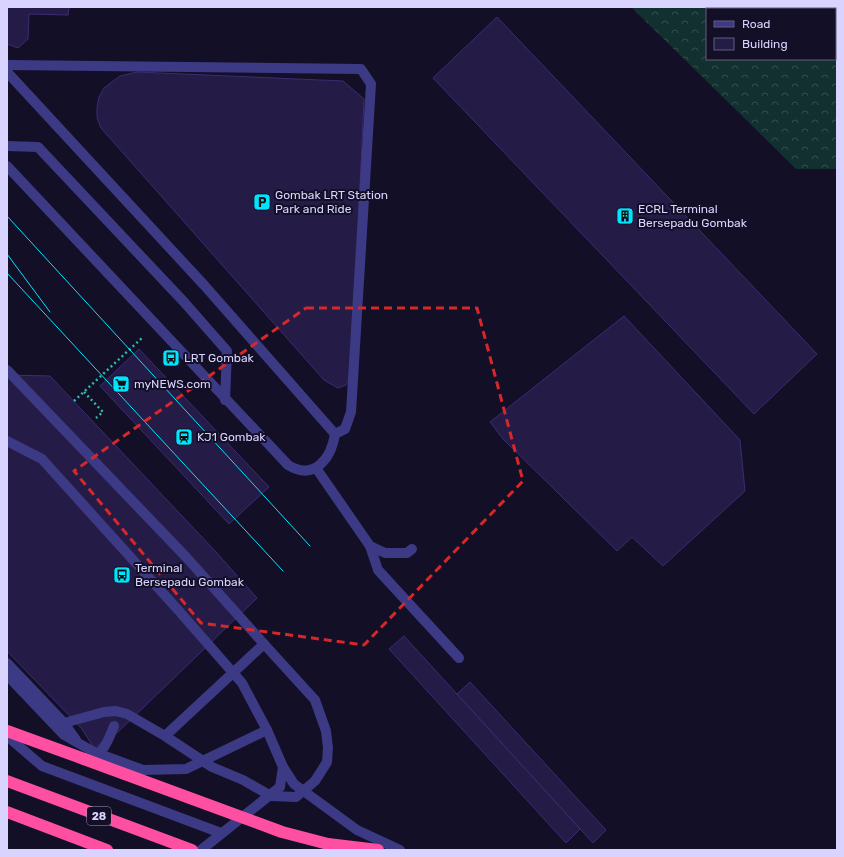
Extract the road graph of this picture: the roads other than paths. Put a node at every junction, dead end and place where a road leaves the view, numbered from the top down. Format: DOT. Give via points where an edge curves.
graph roads {
  1 [pos="7,65"];
  2 [pos="7,72"];
  3 [pos="11,80"];
  4 [pos="7,146"];
  5 [pos="7,166"];
  6 [pos="7,370"];
  7 [pos="226,400"];
  8 [pos="335,434"];
  9 [pos="7,441"];
  10 [pos="316,468"];
  11 [pos="370,546"];
  12 [pos="412,549"];
  13 [pos="264,644"];
  14 [pos="459,658"];
  15 [pos="7,663"];
  16 [pos="7,675"];
  17 [pos="64,723"];
  18 [pos="114,726"];
  19 [pos="266,730"];
  20 [pos="7,731"];
  21 [pos="7,736"];
  22 [pos="165,736"];
  23 [pos="84,759"];
  24 [pos="283,767"];
  25 [pos="7,781"];
  26 [pos="7,812"];
  27 [pos="221,833"];
  28 [pos="107,850"];
  29 [pos="192,850"];
  30 [pos="201,850"];
  31 [pos="336,850"];
  32 [pos="378,850"];
  33 [pos="400,850"];
  1 -- 8 [label="lane" via="361,69 371,84 351,412 345,429"];
  2 -- 3 [label="lane"];
  3 -- 8 [label="lane" via="204,285"];
  4 -- 7 [label="lane" via="38,147 227,351"];
  5 -- 7 [label="lane"];
  6 -- 13 [label="lane" via="186,557"];
  7 -- 10 [label="lane" via="288,465 296,470"];
  8 -- 10 [label="lane" via="333,446 326,459"];
  9 -- 19 [label="lane" via="42,459 169,599 242,684"];
  10 -- 11 [label="lane"];
  11 -- 12 [label="lane" via="385,553 407,553"];
  11 -- 14 [label="lane" via="378,570"];
  13 -- 22 [label="lane, bridge"];
  13 -- 22 [label="lane, bridge" via="315,700 326,730 328,748 327,762 315,782 296,797 271,796 243,780 212,767"];
  15 -- 17 [label="lane"];
  16 -- 19 [label="lane" via="64,735 94,752 144,770 186,769"];
  17 -- 22 [label="lane, bridge" via="116,711 127,714"];
  17 -- 31 [label="lane, bridge" via="79,745 92,756"];
  18 -- 23 [label="lane, bridge" via="106,747 93,758"];
  19 -- 24 [label="lane"];
  20 -- 23 [label="highway"];
  21 -- 27 [label="lane" via="42,766"];
  23 -- 32 [label="highway, bridge" via="282,832 328,844"];
  24 -- 27 [label="lane" via="280,787"];
  24 -- 33 [label="lane" via="294,784 357,830"];
  25 -- 29 [label="highway, 28"];
  26 -- 28 [label="highway, 28"];
  27 -- 30 [label="lane"];
}
